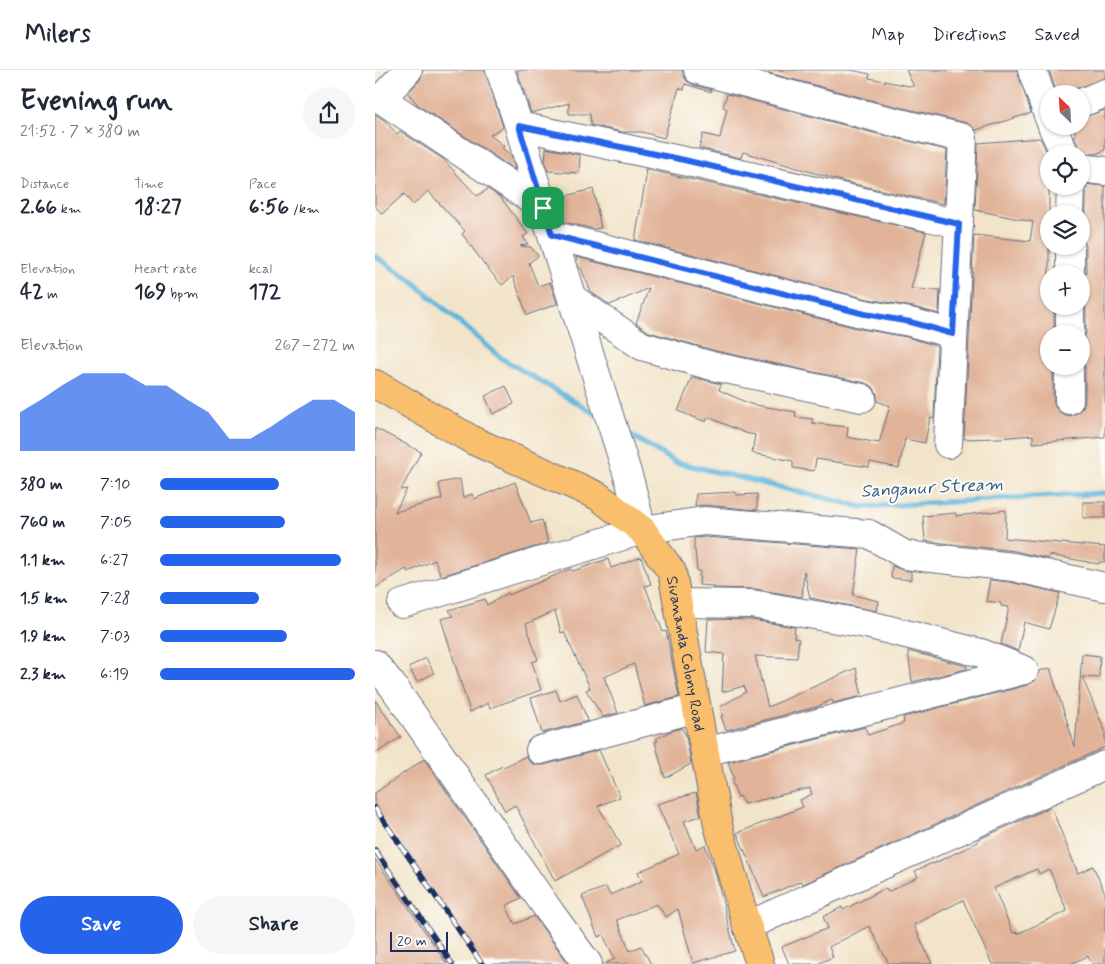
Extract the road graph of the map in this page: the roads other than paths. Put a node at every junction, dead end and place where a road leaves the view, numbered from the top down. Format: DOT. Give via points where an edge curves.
graph roads {
  1 [pos="408,70"];
  2 [pos="500,70"];
  3 [pos="698,70"];
  4 [pos="1032,70"];
  5 [pos="1040,93"];
  6 [pos="1105,93"];
  7 [pos="1090,99"];
  8 [pos="519,126"];
  9 [pos="1090,169"];
  10 [pos="1105,171"];
  11 [pos="543,208"];
  12 [pos="959,224"];
  13 [pos="552,235"];
  14 [pos="571,298"];
  15 [pos="953,334"];
  16 [pos="1069,375"];
  17 [pos="375,384"];
  18 [pos="862,398"];
  19 [pos="1069,400"];
  20 [pos="947,444"];
  21 [pos="642,530"];
  22 [pos="1105,587"];
  23 [pos="678,603"];
  24 [pos="402,604"];
  25 [pos="375,664"];
  26 [pos="697,708"];
  27 [pos="540,750"];
  28 [pos="705,752"];
  29 [pos="1105,765"];
  30 [pos="747,926"];
  31 [pos="588,964"];
  32 [pos="759,964"];
  1 -- 11 [label="street" via="381,99"];
  2 -- 8 [label="street"];
  3 -- 12 [label="street" via="963,138"];
  4 -- 5 [label="street"];
  6 -- 7 [label="street"];
  8 -- 11 [label="street"];
  8 -- 12 [label="street" via="684,160"];
  9 -- 10 [label="street"];
  11 -- 13 [label="street"];
  12 -- 15 [label="street"];
  13 -- 14 [label="street"];
  13 -- 15 [label="street"];
  14 -- 18 [label="street" via="642,346 712,366"];
  14 -- 21 [label="street"];
  15 -- 20 [label="street"];
  16 -- 19 [label="street"];
  17 -- 21 [label="main road, Sivananda Colony Road" via="474,441 598,496"];
  21 -- 22 [label="street" via="704,521 869,534 905,554 1013,567"];
  21 -- 23 [label="main road, Sivananda Colony Road" via="672,572"];
  21 -- 24 [label="street"];
  23 -- 26 [label="main road, Sivananda Colony Road"];
  23 -- 28 [label="street" via="752,604 866,624 981,653 1024,670"];
  25 -- 31 [label="street"];
  26 -- 27 [label="street"];
  26 -- 28 [label="main road, Sivananda Colony Road"];
  28 -- 30 [label="main road, Sivananda Colony Road" via="718,825"];
  29 -- 30 [label="street"];
  30 -- 32 [label="main road, Sivananda Colony Road"];
}
